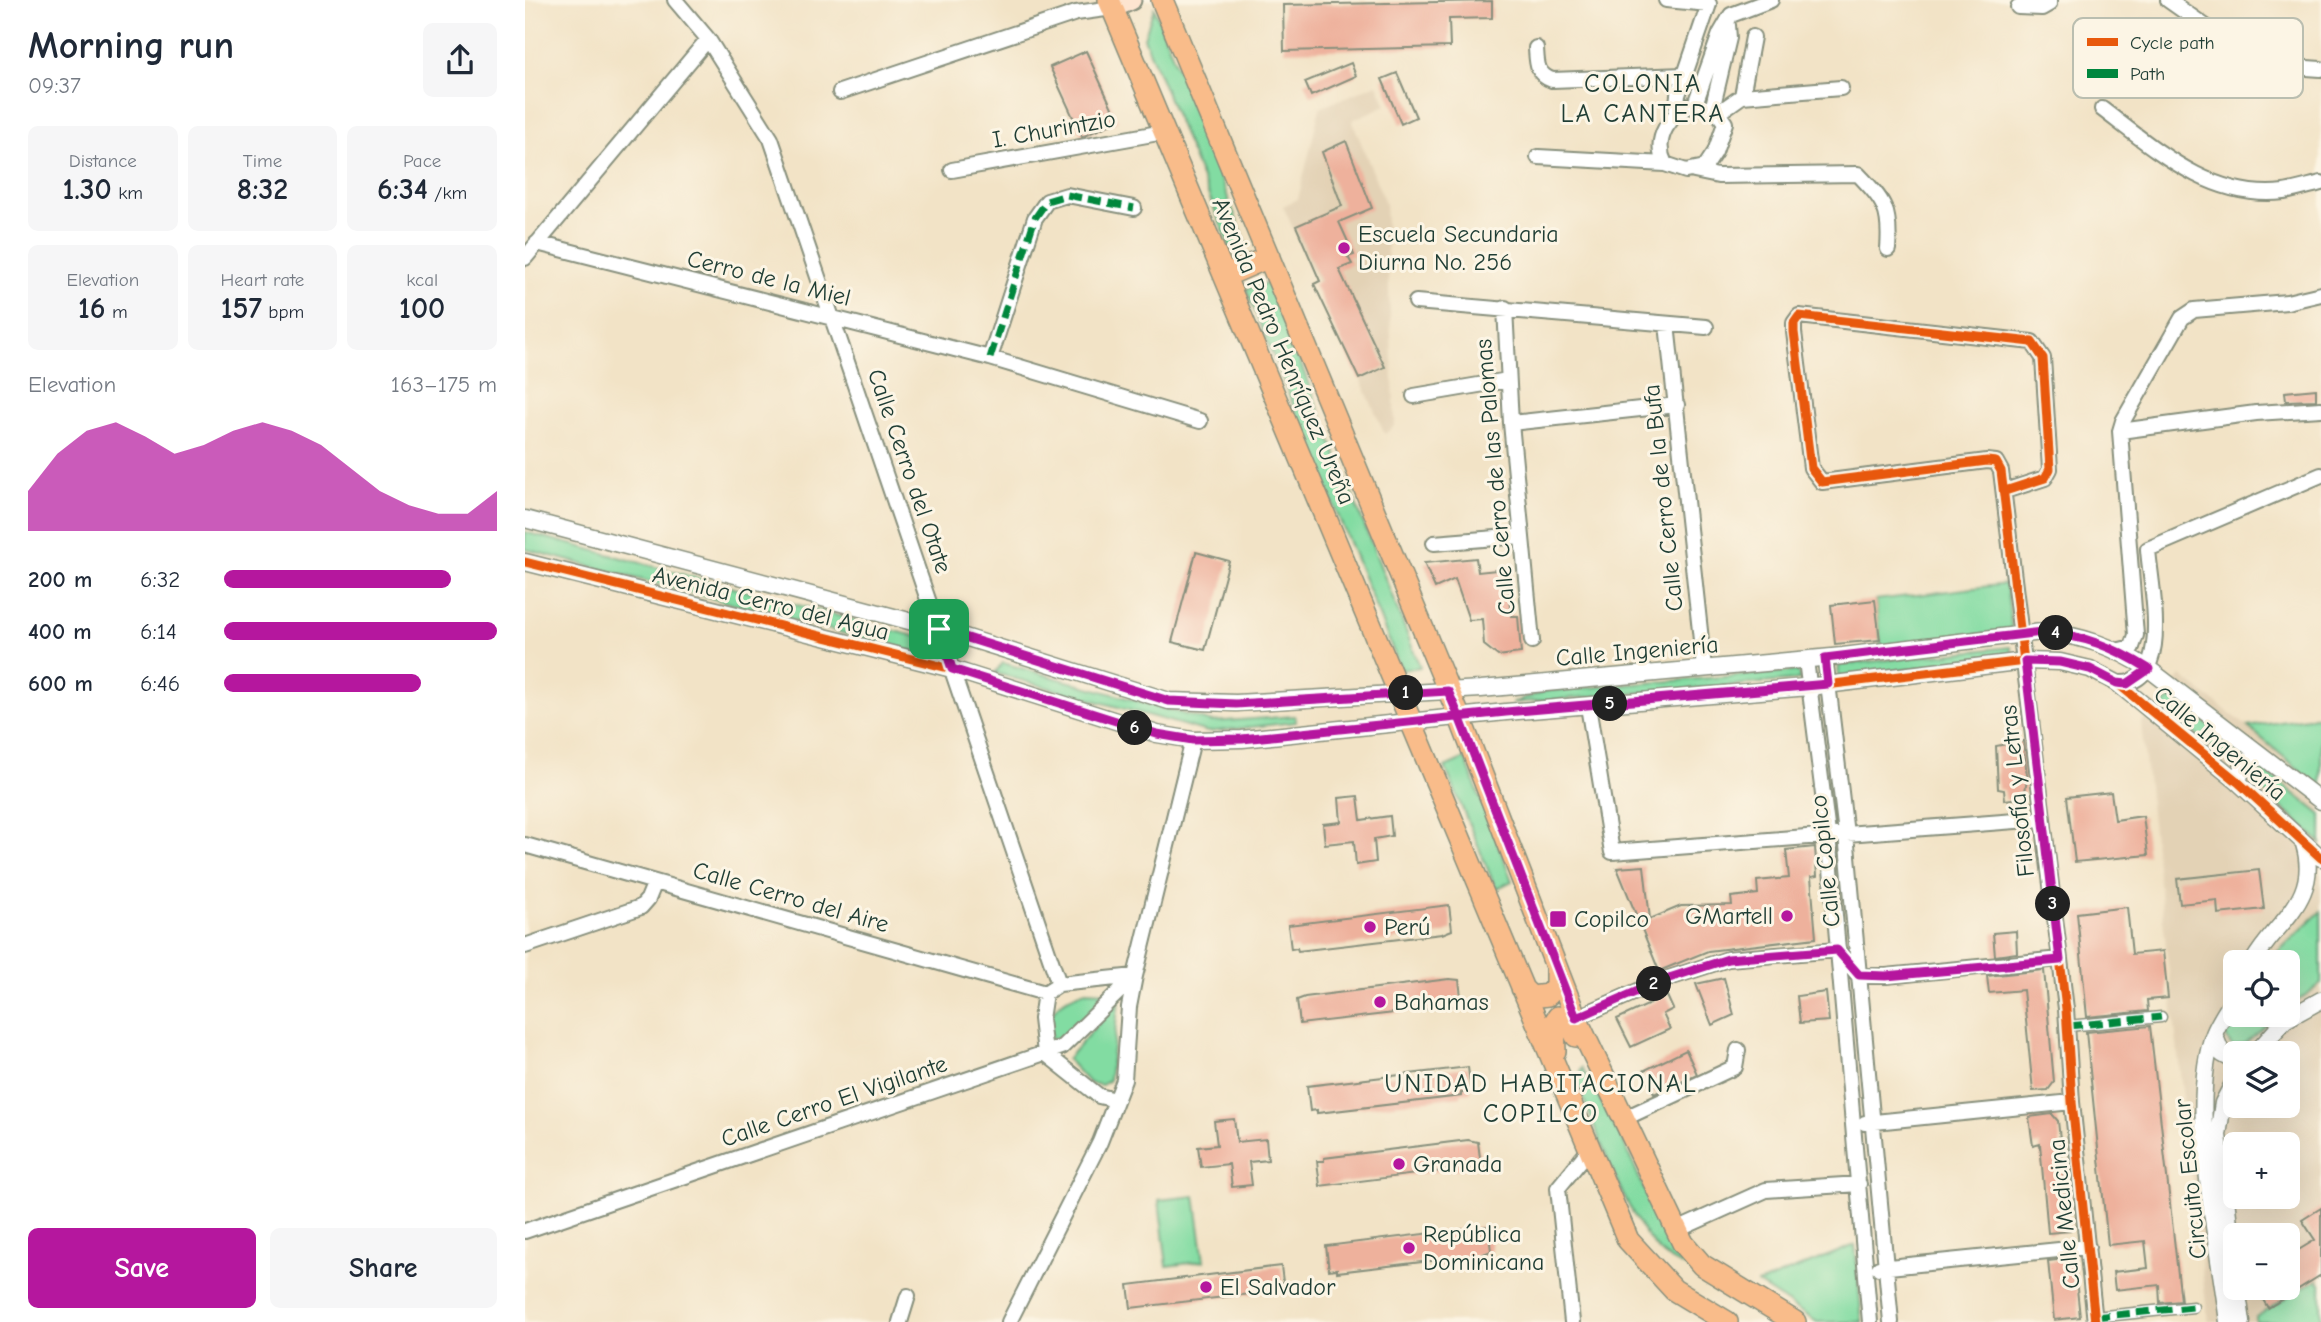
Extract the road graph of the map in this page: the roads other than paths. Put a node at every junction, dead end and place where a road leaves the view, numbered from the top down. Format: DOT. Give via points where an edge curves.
graph roads {
  1 [pos="675,0"];
  2 [pos="1089,0"];
  3 [pos="1162,0"];
  4 [pos="1665,0"];
  5 [pos="1770,0"];
  6 [pos="2049,0"];
  7 [pos="2168,0"];
  8 [pos="1710,2"];
  9 [pos="1117,3"];
  10 [pos="2018,7"];
  11 [pos="1076,13"];
  12 [pos="2194,18"];
  13 [pos="1728,25"];
  14 [pos="1753,37"];
  15 [pos="708,39"];
  16 [pos="1536,48"];
  17 [pos="2303,68"];
  18 [pos="2321,69"];
  19 [pos="1684,75"];
  20 [pos="1841,88"];
  21 [pos="840,92"];
  22 [pos="1737,100"];
  23 [pos="1684,105"];
  24 [pos="2102,109"];
  25 [pos="1718,115"];
  26 [pos="1164,132"];
  27 [pos="1660,145"];
  28 [pos="1538,157"];
  29 [pos="1711,159"];
  30 [pos="1642,162"];
  31 [pos="1665,164"];
  32 [pos="952,170"];
  33 [pos="1694,171"];
  34 [pos="1718,176"];
  35 [pos="2321,183"];
  36 [pos="1134,208"];
  37 [pos="537,243"];
  38 [pos="1888,249"];
  39 [pos="1269,257"];
  40 [pos="525,258"];
  41 [pos="1225,276"];
  42 [pos="2321,294"];
  43 [pos="1416,302"];
  44 [pos="1505,309"];
  45 [pos="833,317"];
  46 [pos="1667,324"];
  47 [pos="1706,327"];
  48 [pos="990,358"];
  49 [pos="1508,380"];
  50 [pos="1414,396"];
  51 [pos="1677,405"];
  52 [pos="2321,409"];
  53 [pos="1200,421"];
  54 [pos="1511,423"];
  55 [pos="2120,431"];
  56 [pos="2321,475"];
  57 [pos="2005,491"];
  58 [pos="525,519"];
  59 [pos="1521,536"];
  60 [pos="1434,543"];
  61 [pos="525,562"];
  62 [pos="939,629"];
  63 [pos="2022,634"];
  64 [pos="1532,641"];
  65 [pos="2120,650"];
  66 [pos="1825,658"];
  67 [pos="1806,660"];
  68 [pos="2025,661"];
  69 [pos="1704,668"];
  70 [pos="952,669"];
  71 [pos="2149,669"];
  72 [pos="2117,683"];
  73 [pos="1828,684"];
  74 [pos="1506,686"];
  75 [pos="1809,687"];
  76 [pos="1448,691"];
  77 [pos="1398,694"];
  78 [pos="1588,706"];
  79 [pos="1506,712"];
  80 [pos="1460,719"];
  81 [pos="1410,722"];
  82 [pos="1193,740"];
  83 [pos="2261,757"];
  84 [pos="2238,782"];
  85 [pos="2321,801"];
  86 [pos="2042,819"];
  87 [pos="1828,834"];
  88 [pos="1846,834"];
  89 [pos="2299,836"];
  90 [pos="525,845"];
  91 [pos="2319,854"];
  92 [pos="655,882"];
  93 [pos="2321,892"];
  94 [pos="2296,911"];
  95 [pos="525,946"];
  96 [pos="1837,950"];
  97 [pos="2261,950"];
  98 [pos="2060,960"];
  99 [pos="1556,968"];
  100 [pos="1859,975"];
  101 [pos="1135,976"];
  102 [pos="1059,984"];
  103 [pos="1522,988"];
  104 [pos="1045,993"];
  105 [pos="2321,1000"];
  106 [pos="2161,1017"];
  107 [pos="1576,1018"];
  108 [pos="2223,1018"];
  109 [pos="2068,1026"];
  110 [pos="2214,1034"];
  111 [pos="2266,1041"];
  112 [pos="1738,1050"];
  113 [pos="1045,1053"];
  114 [pos="2223,1054"];
  115 [pos="1555,1064"];
  116 [pos="1605,1082"];
  117 [pos="1116,1100"];
  118 [pos="2072,1102"];
  119 [pos="2223,1103"];
  120 [pos="1623,1119"];
  121 [pos="1873,1123"];
  122 [pos="1854,1124"];
  123 [pos="1589,1150"];
  124 [pos="1859,1184"];
  125 [pos="2229,1223"];
  126 [pos="1677,1230"];
  127 [pos="525,1231"];
  128 [pos="2088,1247"];
  129 [pos="1886,1268"];
  130 [pos="1867,1269"];
  131 [pos="908,1296"];
  132 [pos="2239,1300"];
  133 [pos="2193,1307"];
  134 [pos="2095,1319"];
  135 [pos="900,1322"];
  136 [pos="1009,1322"];
  137 [pos="1572,1322"];
  138 [pos="1727,1322"];
  139 [pos="1795,1322"];
  140 [pos="1870,1322"];
  141 [pos="1891,1322"];
  142 [pos="2228,1322"];
  143 [pos="2242,1322"];
  1 -- 15 [label="street, Calle Cerro del Otate"];
  2 -- 11 [label="street"];
  3 -- 39 [label="main road, Avenida Pedro Henríquez Ureña"];
  4 -- 8 [label="street"];
  5 -- 13 [label="street" via="1736,12"];
  6 -- 10 [label="street" via="2042,8"];
  7 -- 12 [label="street"];
  8 -- 19 [label="street"];
  9 -- 11 [label="street"];
  9 -- 26 [label="main road, Avenida Pedro Henríquez Ureña"];
  11 -- 21 [label="street"];
  13 -- 23 [label="street"];
  13 -- 25 [label="street"];
  14 -- 22 [label="street"];
  15 -- 37 [label="street"];
  15 -- 45 [label="street, Calle Cerro del Otate" via="771,139"];
  16 -- 19 [label="street" via="1538,69 1552,80"];
  17 -- 18 [label="street"];
  19 -- 23 [label="street"];
  20 -- 22 [label="street"];
  22 -- 25 [label="street"];
  23 -- 25 [label="street"];
  23 -- 27 [label="street" via="1663,133"];
  24 -- 35 [label="street" via="2179,168 2222,184 2283,192"];
  25 -- 29 [label="street"];
  26 -- 32 [label="street, I. Churintzio"];
  26 -- 41 [label="main road, Avenida Pedro Henríquez Ureña"];
  27 -- 30 [label="street"];
  27 -- 31 [label="street"];
  28 -- 30 [label="street"];
  29 -- 33 [label="street"];
  29 -- 34 [label="street"];
  30 -- 31 [label="street"];
  31 -- 33 [label="street"];
  33 -- 34 [label="street"];
  34 -- 38 [label="street" via="1858,174 1879,195 1890,217"];
  36 -- 48 [label="street" via="1067,195 1047,201 1035,218"];
  37 -- 40 [label="street"];
  37 -- 45 [label="street, Cerro de la Miel"];
  39 -- 41 [label="main road"];
  39 -- 76 [label="main road, Avenida Pedro Henríquez Ureña"];
  41 -- 77 [label="main road, Avenida Pedro Henríquez Ureña"];
  42 -- 55 [label="street" via="2287,302 2195,310 2182,318"];
  43 -- 44 [label="street"];
  44 -- 46 [label="street"];
  44 -- 49 [label="street, Calle Cerro de las Palomas"];
  45 -- 48 [label="street, Cerro de la Miel"];
  45 -- 62 [label="street, Calle Cerro del Otate"];
  46 -- 47 [label="street"];
  46 -- 51 [label="street, Calle Cerro de la Bufa"];
  48 -- 53 [label="street, Cerro de la Miel"];
  49 -- 50 [label="street"];
  49 -- 54 [label="street, Calle Cerro de las Palomas"];
  51 -- 54 [label="street"];
  51 -- 69 [label="street, Calle Cerro de la Bufa"];
  52 -- 55 [label="street"];
  54 -- 59 [label="street, Calle Cerro de las Palomas"];
  55 -- 65 [label="street" via="2136,635 2132,646"];
  56 -- 71 [label="street" via="2148,549 2155,637"];
  57 -- 57 [label="street, Filosofía y Letras" via="2045,478 2050,469 2043,358 2032,342 1800,316 1794,323 1811,468 1822,482 1987,461 1996,463"];
  57 -- 63 [label="street, Filosofía y Letras"];
  58 -- 62 [label="street, Avenida Cerro del Agua"];
  59 -- 60 [label="street"];
  59 -- 64 [label="street, Calle Cerro de las Palomas"];
  61 -- 70 [label="street, Avenida Cerro del Agua"];
  62 -- 70 [label="street, Calle Cerro del Otate"];
  62 -- 77 [label="street, Avenida Cerro del Agua" via="1169,701 1236,704"];
  63 -- 65 [label="street, Calle Ingeniería" via="2070,634"];
  63 -- 66 [label="street, Calle Ingeniería"];
  63 -- 68 [label="street, Filosofía y Letras"];
  65 -- 71 [label="street, Calle Ingeniería"];
  66 -- 67 [label="street, Calle Ingeniería"];
  66 -- 73 [label="street, Calle Copilco"];
  67 -- 69 [label="street, Calle Ingeniería"];
  67 -- 75 [label="street, Calle Copilco"];
  68 -- 72 [label="street, Calle Ingeniería" via="2090,669"];
  68 -- 73 [label="street, Calle Ingeniería"];
  68 -- 86 [label="street, Filosofía y Letras"];
  69 -- 74 [label="street, Calle Ingeniería"];
  70 -- 82 [label="street, Avenida Cerro del Agua" via="1157,734"];
  70 -- 102 [label="street, Calle Cerro del Otate"];
  71 -- 72 [label="street" via="2135,681"];
  71 -- 83 [label="street, Calle Ingeniería"];
  72 -- 84 [label="street, Calle Ingeniería"];
  73 -- 75 [label="street, Calle Ingeniería"];
  73 -- 88 [label="street, Calle Copilco"];
  74 -- 76 [label="street, Calle Ingeniería"];
  74 -- 79 [label="street" via="1501,698"];
  75 -- 78 [label="street, Calle Ingeniería"];
  75 -- 87 [label="street, Calle Copilco"];
  76 -- 77 [label="street, Avenida Cerro del Agua"];
  76 -- 80 [label="main road, Avenida Pedro Henríquez Ureña"];
  77 -- 81 [label="main road, Avenida Pedro Henríquez Ureña"];
  78 -- 79 [label="street, Calle Ingeniería"];
  78 -- 87 [label="street" via="1612,852"];
  79 -- 80 [label="street, Calle Ingeniería"];
  80 -- 81 [label="street, Avenida Cerro del Agua"];
  80 -- 99 [label="main road, Avenida Pedro Henríquez Ureña"];
  81 -- 82 [label="street, Avenida Cerro del Agua"];
  81 -- 103 [label="main road, Avenida Pedro Henríquez Ureña"];
  82 -- 101 [label="street"];
  83 -- 84 [label="street" via="2243,764"];
  83 -- 85 [label="street, Calle Ingeniería"];
  84 -- 89 [label="street, Calle Ingeniería"];
  86 -- 88 [label="street"];
  86 -- 98 [label="street, Filosofía y Letras"];
  87 -- 88 [label="street"];
  87 -- 96 [label="street, Calle Copilco"];
  88 -- 100 [label="street, Calle Copilco"];
  89 -- 91 [label="street, Calle Ingeniería"];
  89 -- 94 [label="street" via="2309,855 2311,876 2307,895"];
  90 -- 92 [label="street, Calle Cerro del Aire"];
  92 -- 95 [label="street" via="641,907"];
  92 -- 104 [label="street, Calle Cerro del Aire"];
  93 -- 94 [label="street"];
  94 -- 97 [label="street"];
  96 -- 100 [label="street"];
  96 -- 107 [label="street" via="1728,959 1663,980"];
  96 -- 122 [label="street, Calle Copilco"];
  98 -- 100 [label="street"];
  98 -- 109 [label="street, Filosofía y Letras"];
  99 -- 103 [label="main road" via="1556,986 1548,995 1537,998"];
  99 -- 107 [label="main road, Avenida Pedro Henríquez Ureña"];
  100 -- 121 [label="street, Calle Copilco"];
  101 -- 102 [label="street"];
  101 -- 113 [label="street, Calle Cerro El Vigilante" via="1062,1047"];
  101 -- 117 [label="street" via="1124,1080"];
  102 -- 104 [label="street"];
  103 -- 115 [label="main road, Avenida Pedro Henríquez Ureña"];
  104 -- 113 [label="street" via="1041,1019"];
  105 -- 111 [label="street" via="2285,1020"];
  106 -- 109 [label="street"];
  107 -- 116 [label="main road, Avenida Pedro Henríquez Ureña"];
  108 -- 110 [label="street, Circuito Escolar"];
  109 -- 118 [label="street, Filosofía y Letras"];
  110 -- 114 [label="street"];
  110 -- 142 [label="street, Circuito Escolar" via="2204,1085 2204,1134"];
  112 -- 120 [label="street" via="1735,1066"];
  113 -- 117 [label="street" via="1099,1096"];
  113 -- 127 [label="street, Calle Cerro El Vigilante"];
  115 -- 116 [label="main road" via="1554,1023 1565,1016"];
  115 -- 123 [label="main road, Avenida Pedro Henríquez Ureña"];
  116 -- 120 [label="main road"];
  117 -- 136 [label="street" via="1100,1142"];
  118 -- 121 [label="street, Calle Medicina"];
  118 -- 128 [label="street, Calle Medicina"];
  119 -- 125 [label="street, Circuito Escolar" via="2218,1135"];
  120 -- 126 [label="main road"];
  121 -- 122 [label="street, Calle Medicina"];
  121 -- 129 [label="street, Calle Copilco"];
  122 -- 124 [label="street, Calle Copilco"];
  123 -- 137 [label="street" via="1558,1188"];
  123 -- 138 [label="main road, Avenida Pedro Henríquez Ureña" via="1628,1240 1674,1290"];
  124 -- 126 [label="street" via="1766,1190"];
  124 -- 130 [label="street, Calle Copilco"];
  126 -- 139 [label="main road" via="1702,1265"];
  128 -- 129 [label="street, Calle Medicina"];
  128 -- 134 [label="street, Calle Medicina"];
  129 -- 130 [label="street, Calle Medicina"];
  129 -- 141 [label="street"];
  130 -- 140 [label="street"];
  131 -- 135 [label="street"];
  132 -- 143 [label="street"];
  133 -- 134 [label="street"];
}
